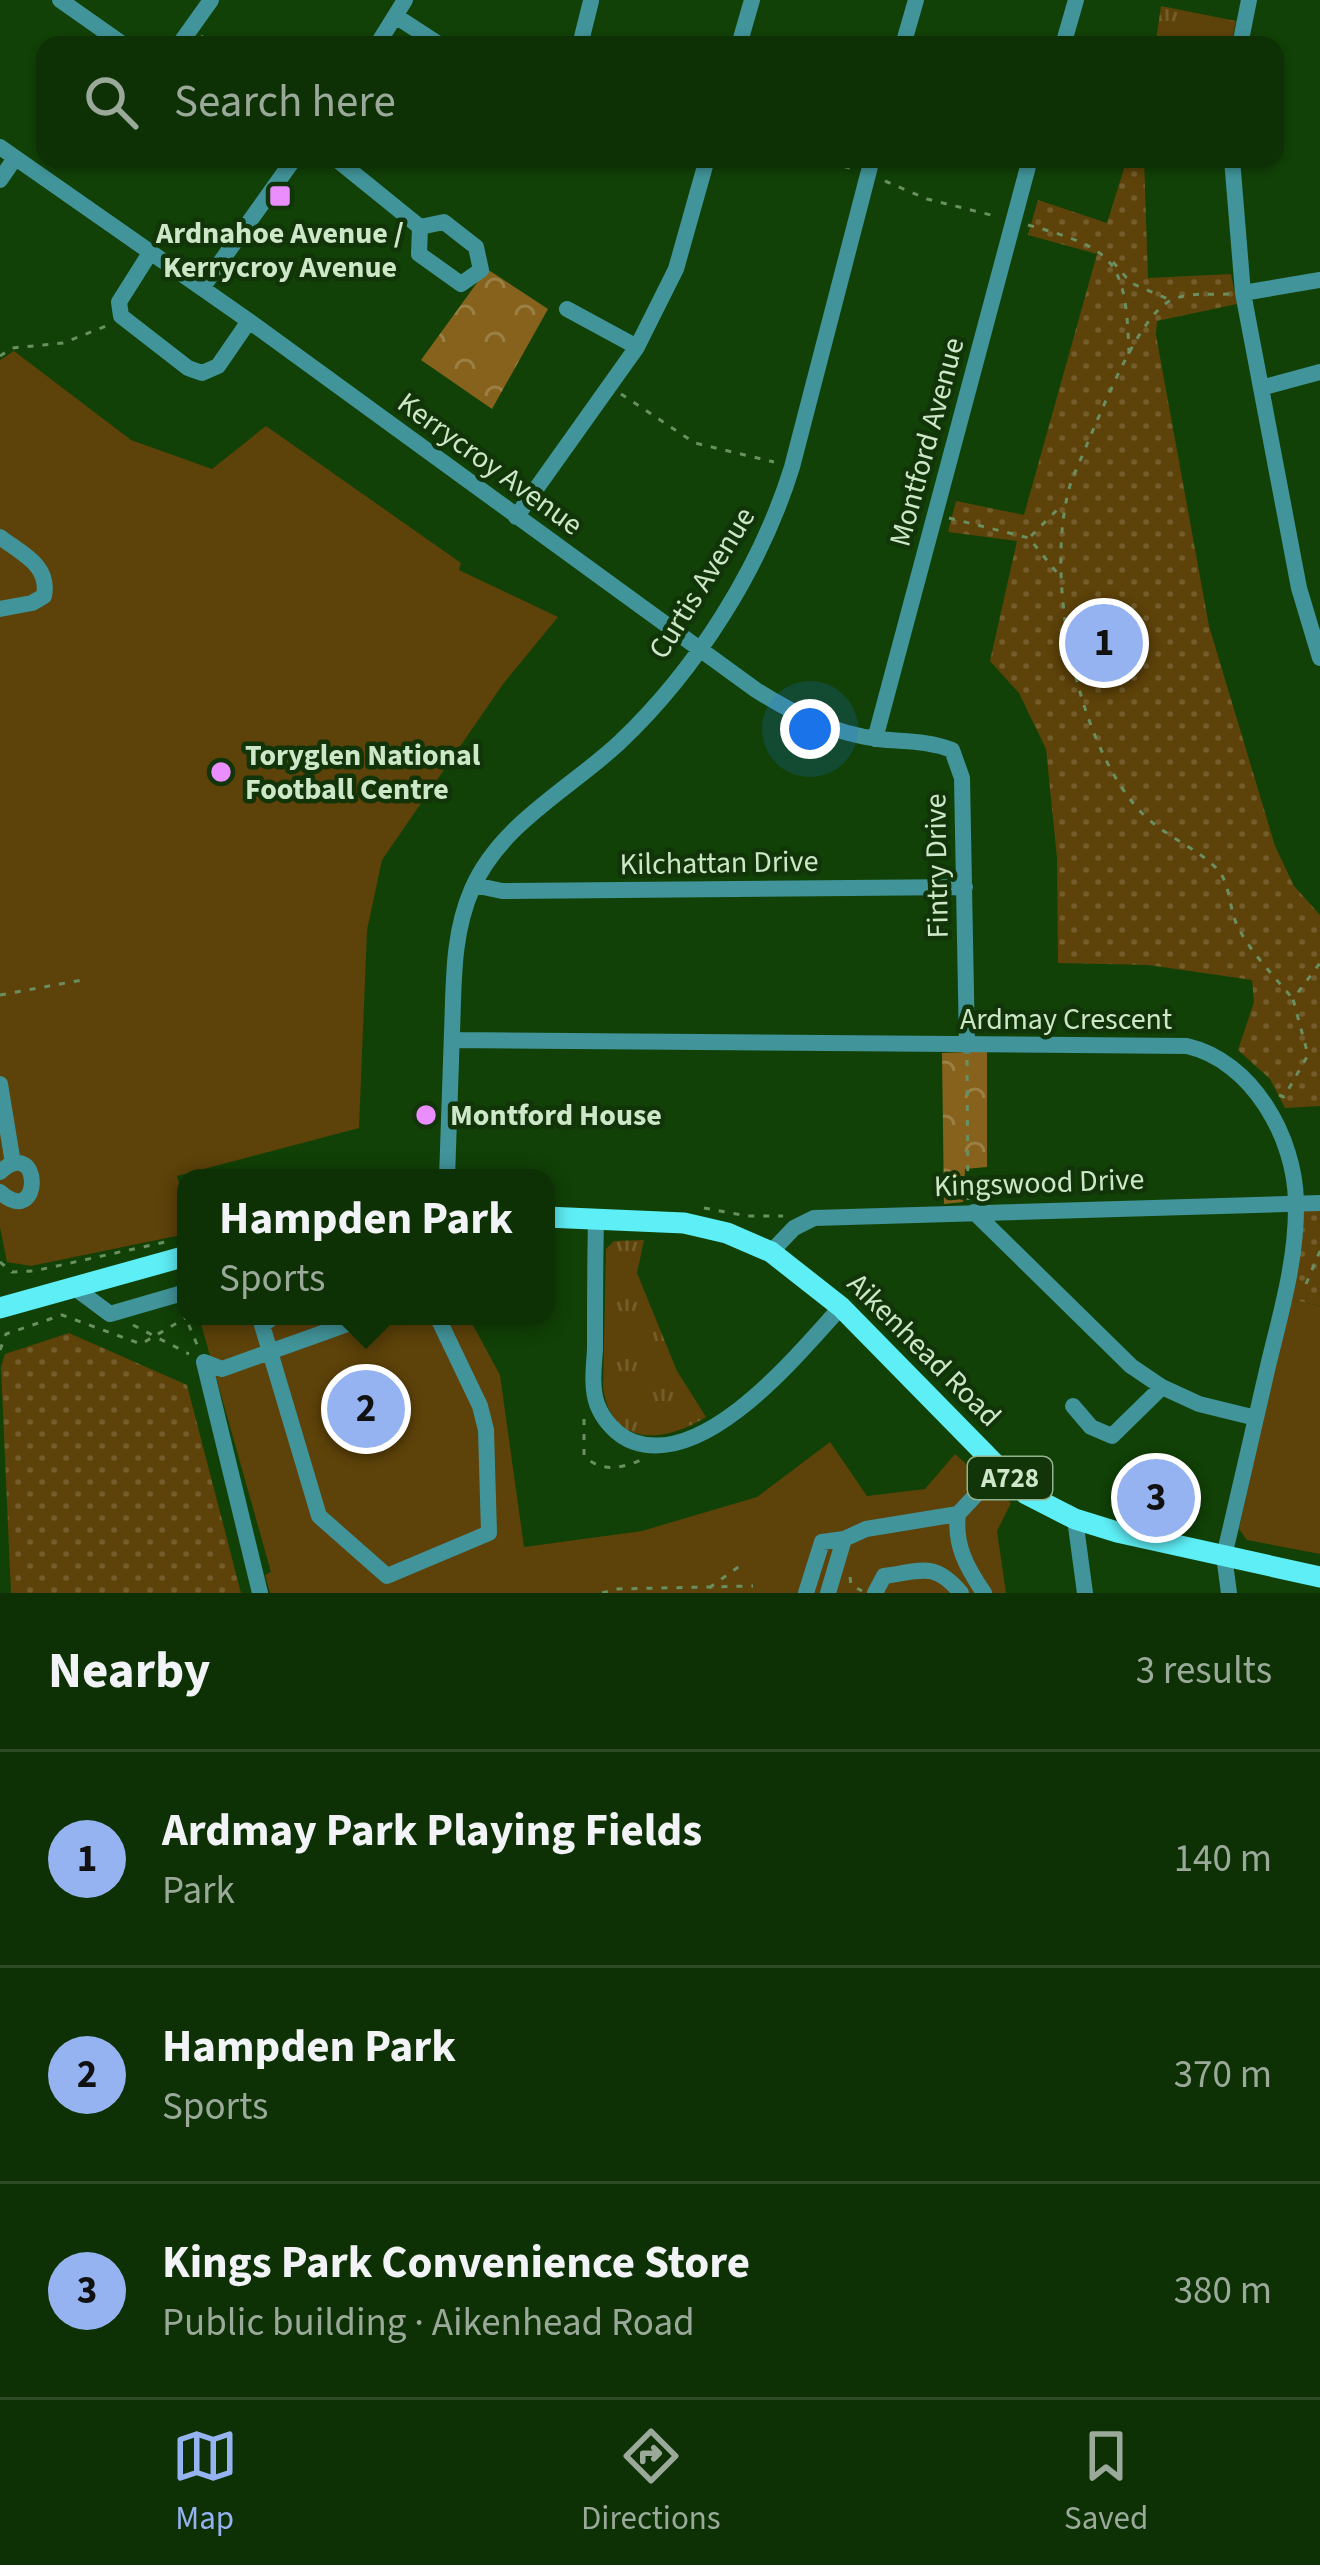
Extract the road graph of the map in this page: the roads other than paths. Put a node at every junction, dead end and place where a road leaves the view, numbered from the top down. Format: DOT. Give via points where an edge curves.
graph roads {
  1 [pos="60,0"];
  2 [pos="211,0"];
  3 [pos="752,0"];
  4 [pos="916,0"];
  5 [pos="1076,0"];
  6 [pos="1249,0"];
  7 [pos="591,1"];
  8 [pos="401,9"];
  9 [pos="111,36"];
  10 [pos="185,36"];
  11 [pos="383,36"];
  12 [pos="430,36"];
  13 [pos="582,36"];
  14 [pos="742,36"];
  15 [pos="906,36"];
  16 [pos="1066,36"];
  17 [pos="1242,36"];
  18 [pos="8,152"];
  19 [pos="288,168"];
  20 [pos="347,168"];
  21 [pos="704,168"];
  22 [pos="869,168"];
  23 [pos="1028,168"];
  24 [pos="1233,168"];
  25 [pos="0,180"];
  26 [pos="420,227"];
  27 [pos="150,253"];
  28 [pos="1320,280"];
  29 [pos="202,288"];
  30 [pos="1243,293"];
  31 [pos="567,309"];
  32 [pos="250,321"];
  33 [pos="637,347"];
  34 [pos="1320,372"];
  35 [pos="1261,388"];
  36 [pos="516,517"];
  37 [pos="0,537"];
  38 [pos="0,609"];
  39 [pos="700,649"];
  40 [pos="1320,658"];
  41 [pos="875,739"];
  42 [pos="474,884"];
  43 [pos="965,887"];
  44 [pos="452,1040"];
  45 [pos="968,1046"];
  46 [pos="0,1084"];
  47 [pos="7,1167"];
  48 [pos="447,1169"];
  49 [pos="0,1192"];
  50 [pos="1296,1203"];
  51 [pos="1320,1203"];
  52 [pos="974,1212"];
  53 [pos="555,1218"];
  54 [pos="596,1220"];
  55 [pos="177,1248"];
  56 [pos="771,1252"];
  57 [pos="75,1288"];
  58 [pos="177,1295"];
  59 [pos="841,1307"];
  60 [pos="0,1308"];
  61 [pos="262,1325"];
  62 [pos="345,1325"];
  63 [pos="441,1325"];
  64 [pos="270,1352"];
  65 [pos="1162,1388"];
  66 [pos="1073,1406"];
  67 [pos="1256,1418"];
  68 [pos="1000,1469"];
  69 [pos="958,1514"];
  70 [pos="1075,1519"];
  71 [pos="844,1539"];
  72 [pos="1224,1556"];
  73 [pos="1320,1577"];
  74 [pos="260,1593"];
  75 [pos="806,1593"];
  76 [pos="828,1593"];
  77 [pos="872,1593"];
  78 [pos="961,1593"];
  79 [pos="984,1593"];
  80 [pos="1085,1593"];
  81 [pos="1229,1593"];
  1 -- 9 [label="street"];
  2 -- 10 [label="street"];
  3 -- 14 [label="street"];
  4 -- 15 [label="street"];
  5 -- 16 [label="street"];
  6 -- 17 [label="street"];
  7 -- 13 [label="street"];
  8 -- 11 [label="street"];
  8 -- 12 [label="street"];
  18 -- 25 [label="street"];
  18 -- 27 [label="street, Kerrycroy Avenue"];
  19 -- 29 [label="street"];
  20 -- 26 [label="street"];
  21 -- 33 [label="street" via="676,269"];
  22 -- 39 [label="street, Curtis Avenue" via="778,514"];
  23 -- 41 [label="street, Montford Avenue"];
  24 -- 30 [label="street"];
  27 -- 29 [label="street, Kerrycroy Avenue"];
  27 -- 32 [label="street" via="118,302 123,320 188,368 218,366"];
  28 -- 30 [label="street"];
  29 -- 32 [label="street, Kerrycroy Avenue"];
  30 -- 35 [label="street"];
  31 -- 33 [label="street"];
  32 -- 36 [label="street, Kerrycroy Avenue"];
  33 -- 36 [label="street"];
  34 -- 35 [label="street"];
  35 -- 40 [label="street"];
  36 -- 39 [label="street, Kerrycroy Avenue"];
  37 -- 38 [label="street" via="40,567 46,582 32,604"];
  39 -- 41 [label="street, Fintry Drive" via="805,721"];
  39 -- 42 [label="street, Curtis Avenue" via="620,742 509,835"];
  41 -- 43 [label="street, Fintry Drive" via="952,750 962,778"];
  42 -- 43 [label="street, Kilchattan Drive" via="502,891"];
  42 -- 44 [label="street, Curtis Avenue" via="455,945"];
  43 -- 45 [label="street, Fintry Drive"];
  44 -- 45 [label="street, Ardmay Crescent"];
  44 -- 48 [label="street, Curtis Avenue"];
  45 -- 50 [label="street, Ardmay Crescent" via="1187,1046 1232,1065 1275,1123"];
  46 -- 47 [label="street"];
  47 -- 49 [label="street" via="30,1170 33,1187 14,1201"];
  50 -- 51 [label="street, Kingswood Drive"];
  50 -- 52 [label="street, Kingswood Drive"];
  50 -- 67 [label="street, Ardmay Crescent" via="1287,1286"];
  52 -- 56 [label="street, Kingswood Drive" via="814,1218"];
  52 -- 65 [label="street"];
  53 -- 54 [label="main road, Aikenhead Road / A728"];
  54 -- 56 [label="main road, Aikenhead Road / A728" via="684,1223"];
  54 -- 59 [label="street" via="594,1394 602,1415 629,1441 673,1442 734,1414"];
  55 -- 57 [label="main road"];
  56 -- 59 [label="main road, Aikenhead Road / A728"];
  57 -- 58 [label="street" via="110,1314"];
  57 -- 60 [label="main road"];
  59 -- 68 [label="main road, Aikenhead Road / A728"];
  61 -- 64 [label="street"];
  62 -- 64 [label="street"];
  63 -- 64 [label="street" via="481,1406 489,1533 387,1576 319,1516"];
  64 -- 74 [label="street" via="222,1369 204,1362"];
  65 -- 66 [label="street" via="1112,1436"];
  65 -- 67 [label="street"];
  67 -- 72 [label="street, Ardmay Crescent"];
  68 -- 69 [label="street"];
  68 -- 70 [label="main road, Aikenhead Road / A728" via="1026,1494"];
  69 -- 71 [label="street"];
  69 -- 79 [label="street" via="963,1561"];
  70 -- 72 [label="main road, Aikenhead Road / A728"];
  70 -- 80 [label="street"];
  71 -- 75 [label="street" via="821,1542"];
  71 -- 76 [label="street"];
  72 -- 73 [label="main road, Aikenhead Road / A728"];
  72 -- 81 [label="street"];
  77 -- 78 [label="street" via="884,1576 934,1569"];
}
